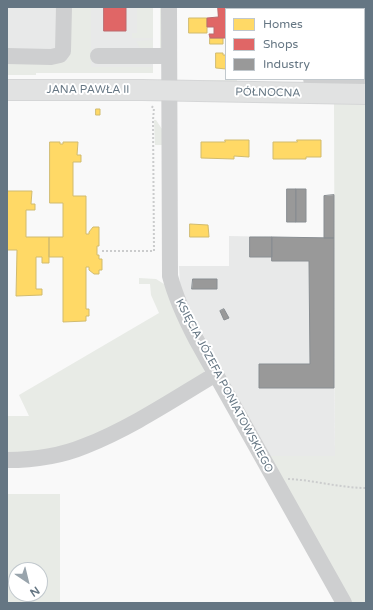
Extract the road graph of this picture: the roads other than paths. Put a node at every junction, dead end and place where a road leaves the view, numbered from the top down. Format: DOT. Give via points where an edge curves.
graph roads {
  1 [pos="64,7"];
  2 [pos="169,7"];
  3 [pos="7,56"];
  4 [pos="98,56"];
  5 [pos="170,56"];
  6 [pos="7,90"];
  7 [pos="170,91"];
  8 [pos="366,94"];
  9 [pos="216,374"];
  10 [pos="7,460"];
  11 [pos="344,603"];
  1 -- 3 [label="street" via="63,51 60,55"];
  2 -- 5 [label="street, KSIĘCIA JÓZEFA PONIATOWSKIEGO"];
  4 -- 5 [label="street"];
  5 -- 7 [label="street, KSIĘCIA JÓZEFA PONIATOWSKIEGO"];
  6 -- 7 [label="main road, JANA PAWŁA II"];
  7 -- 8 [label="main road, PÓŁNOCNA"];
  7 -- 9 [label="street, KSIĘCIA JÓZEFA PONIATOWSKIEGO" via="170,276 183,314"];
  9 -- 10 [label="street" via="137,420 84,447 53,456"];
  9 -- 11 [label="street, KSIĘCIA JÓZEFA PONIATOWSKIEGO"];
}
